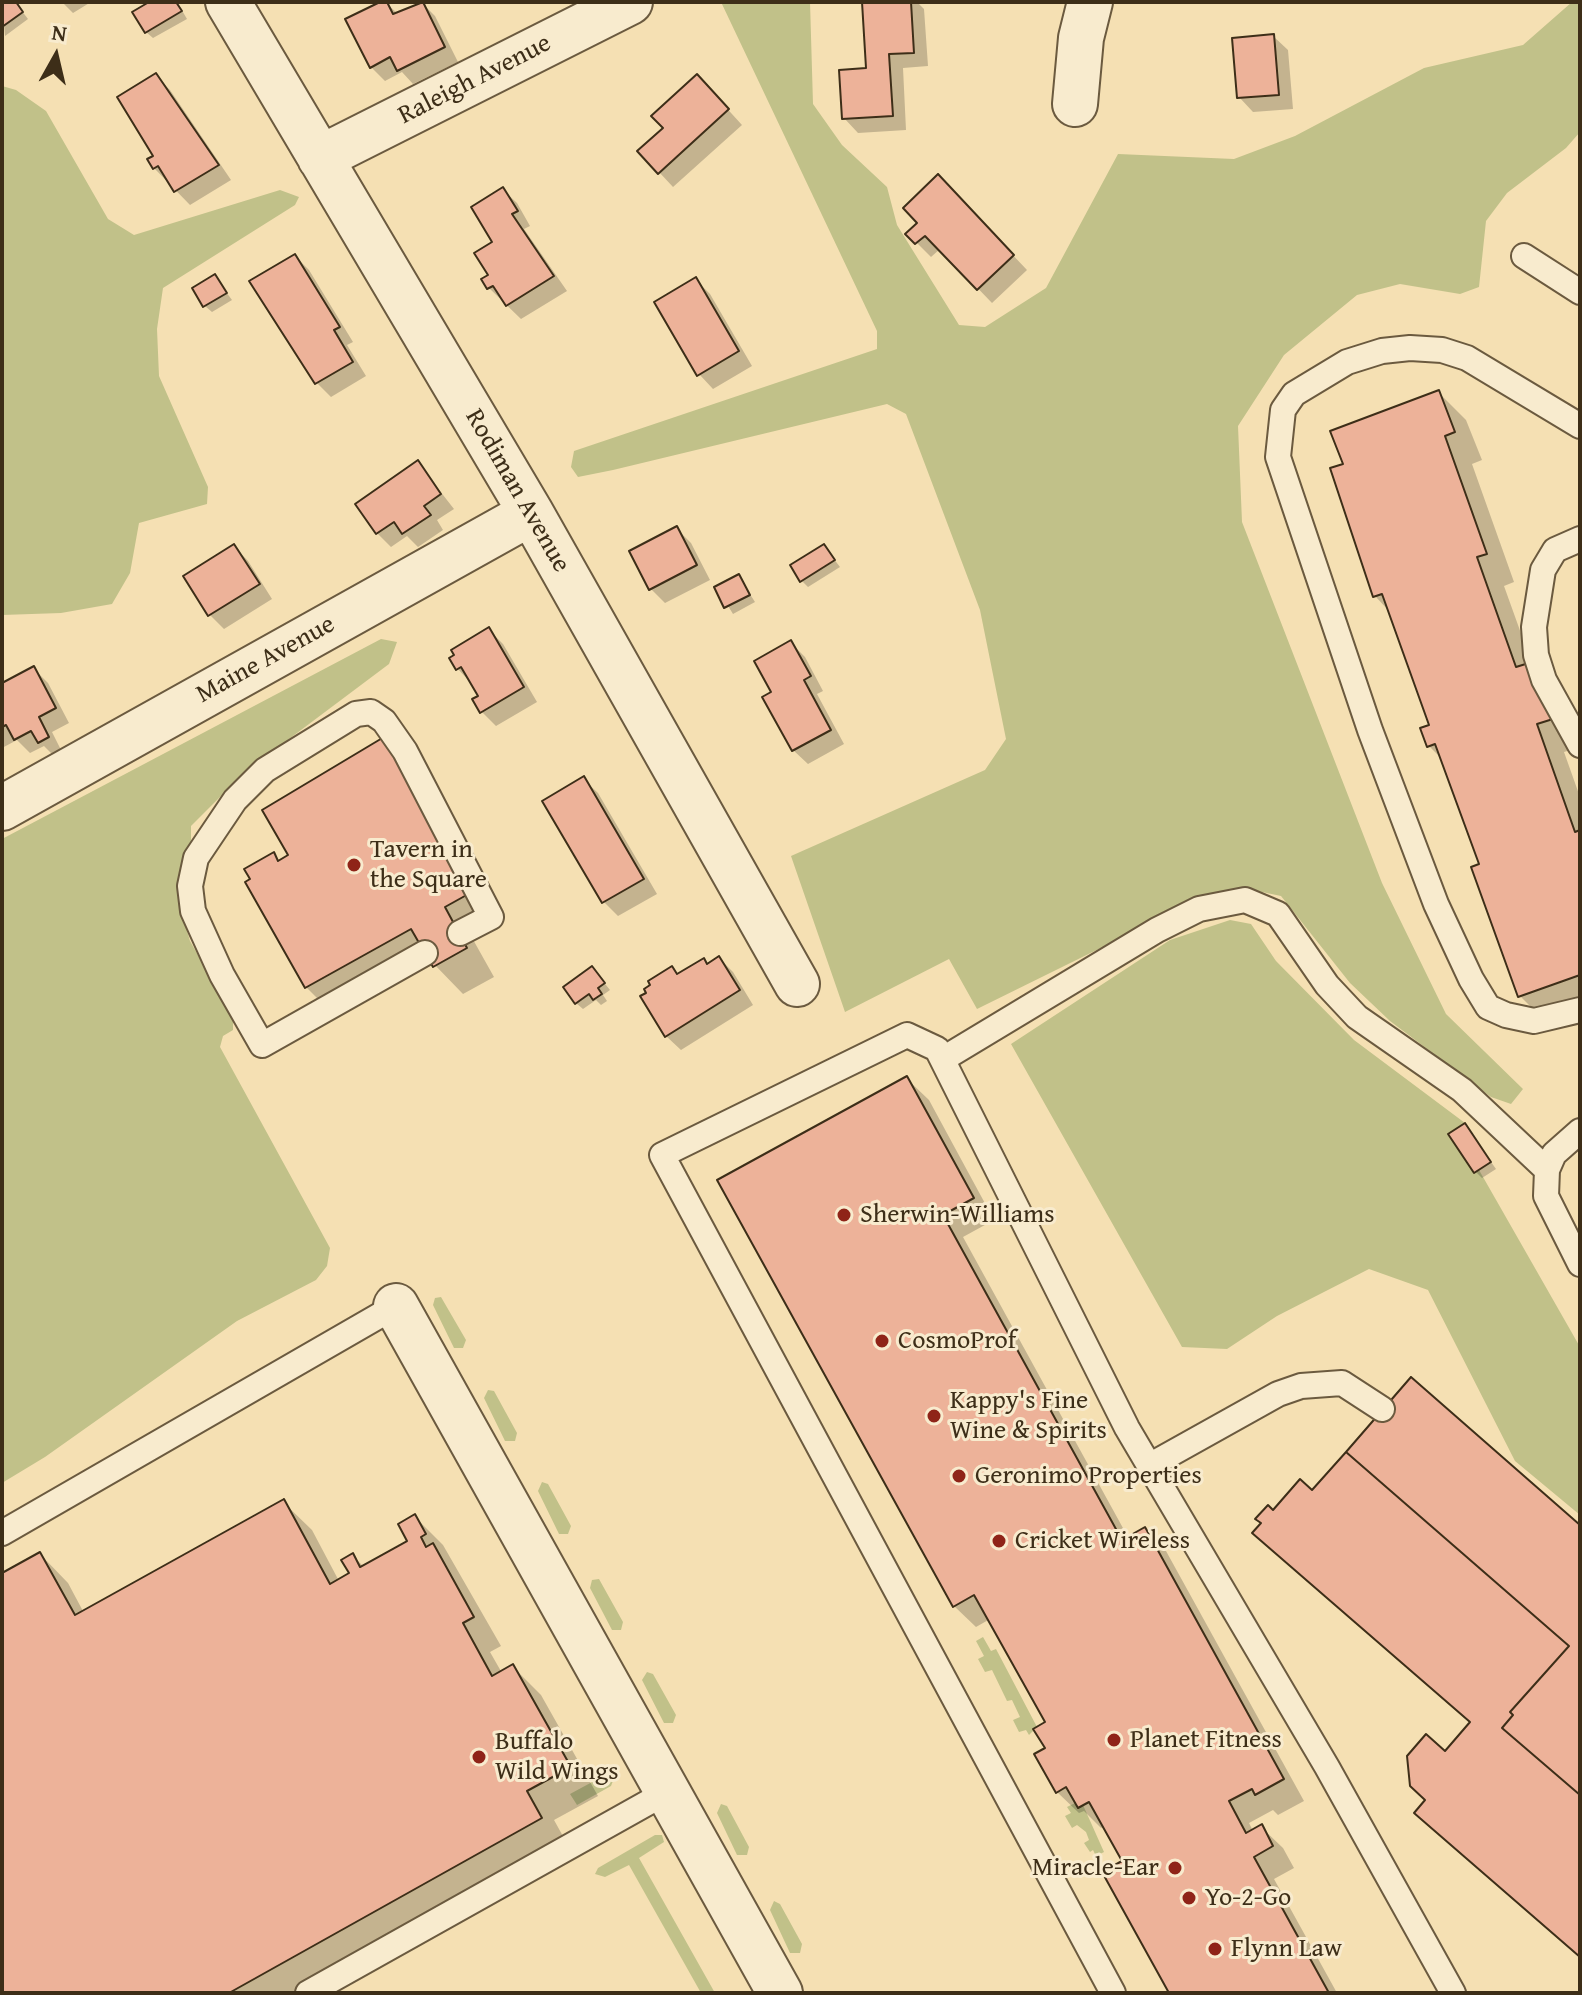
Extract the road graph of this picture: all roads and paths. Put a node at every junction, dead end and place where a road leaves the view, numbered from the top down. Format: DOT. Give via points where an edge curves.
graph roads {
  1 [pos="228,2"];
  2 [pos="630,2"];
  3 [pos="1090,2"];
  4 [pos="1075,104"];
  5 [pos="320,158"];
  6 [pos="1524,256"];
  7 [pos="1580,292"];
  8 [pos="1580,426"];
  9 [pos="531,513"];
  10 [pos="1580,539"];
  11 [pos="1580,745"];
  12 [pos="2,808"];
  13 [pos="460,933"];
  14 [pos="425,953"];
  15 [pos="797,984"];
  16 [pos="1580,1010"];
  17 [pos="943,1059"];
  18 [pos="1580,1131"];
  19 [pos="1547,1170"];
  20 [pos="1580,1264"];
  21 [pos="396,1306"];
  22 [pos="1382,1409"];
  23 [pos="1149,1466"];
  24 [pos="2,1533"];
  25 [pos="667,1792"];
  26 [pos="308,1993"];
  27 [pos="780,1993"];
  28 [pos="1113,1993"];
  29 [pos="1453,1993"];
  1 -- 5 [label="street, Rodiman Avenue"];
  2 -- 5 [label="street, Raleigh Avenue"];
  3 -- 4 [label="street"];
  5 -- 9 [label="street, Rodiman Avenue"];
  6 -- 7 [label="lane"];
  8 -- 16 [label="lane" via="1467,358 1410,348 1347,362 1294,394 1283,410 1278,444 1370,730 1436,904 1471,979 1488,1007 1506,1015 1534,1021"];
  9 -- 12 [label="street, Maine Avenue"];
  9 -- 15 [label="street, Rodiman Avenue"];
  10 -- 11 [label="lane" via="1555,550 1543,570 1534,627 1544,680"];
  13 -- 14 [label="lane" via="491,917 405,751 371,712 356,714 265,770 235,800 196,858 190,886 193,911 262,1045"];
  17 -- 19 [label="lane" via="1157,930 1199,909 1245,900 1278,914 1349,1010 1462,1090"];
  17 -- 23 [label="lane"];
  17 -- 28 [label="lane" via="937,1049 907,1035 662,1155"];
  18 -- 19 [label="lane" via="1554,1154"];
  19 -- 20 [label="lane" via="1546,1196"];
  21 -- 24 [label="lane"];
  21 -- 25 [label="street"];
  22 -- 23 [label="lane" via="1342,1383 1301,1386"];
  23 -- 29 [label="lane"];
  25 -- 26 [label="lane"];
  25 -- 27 [label="street"];
}
